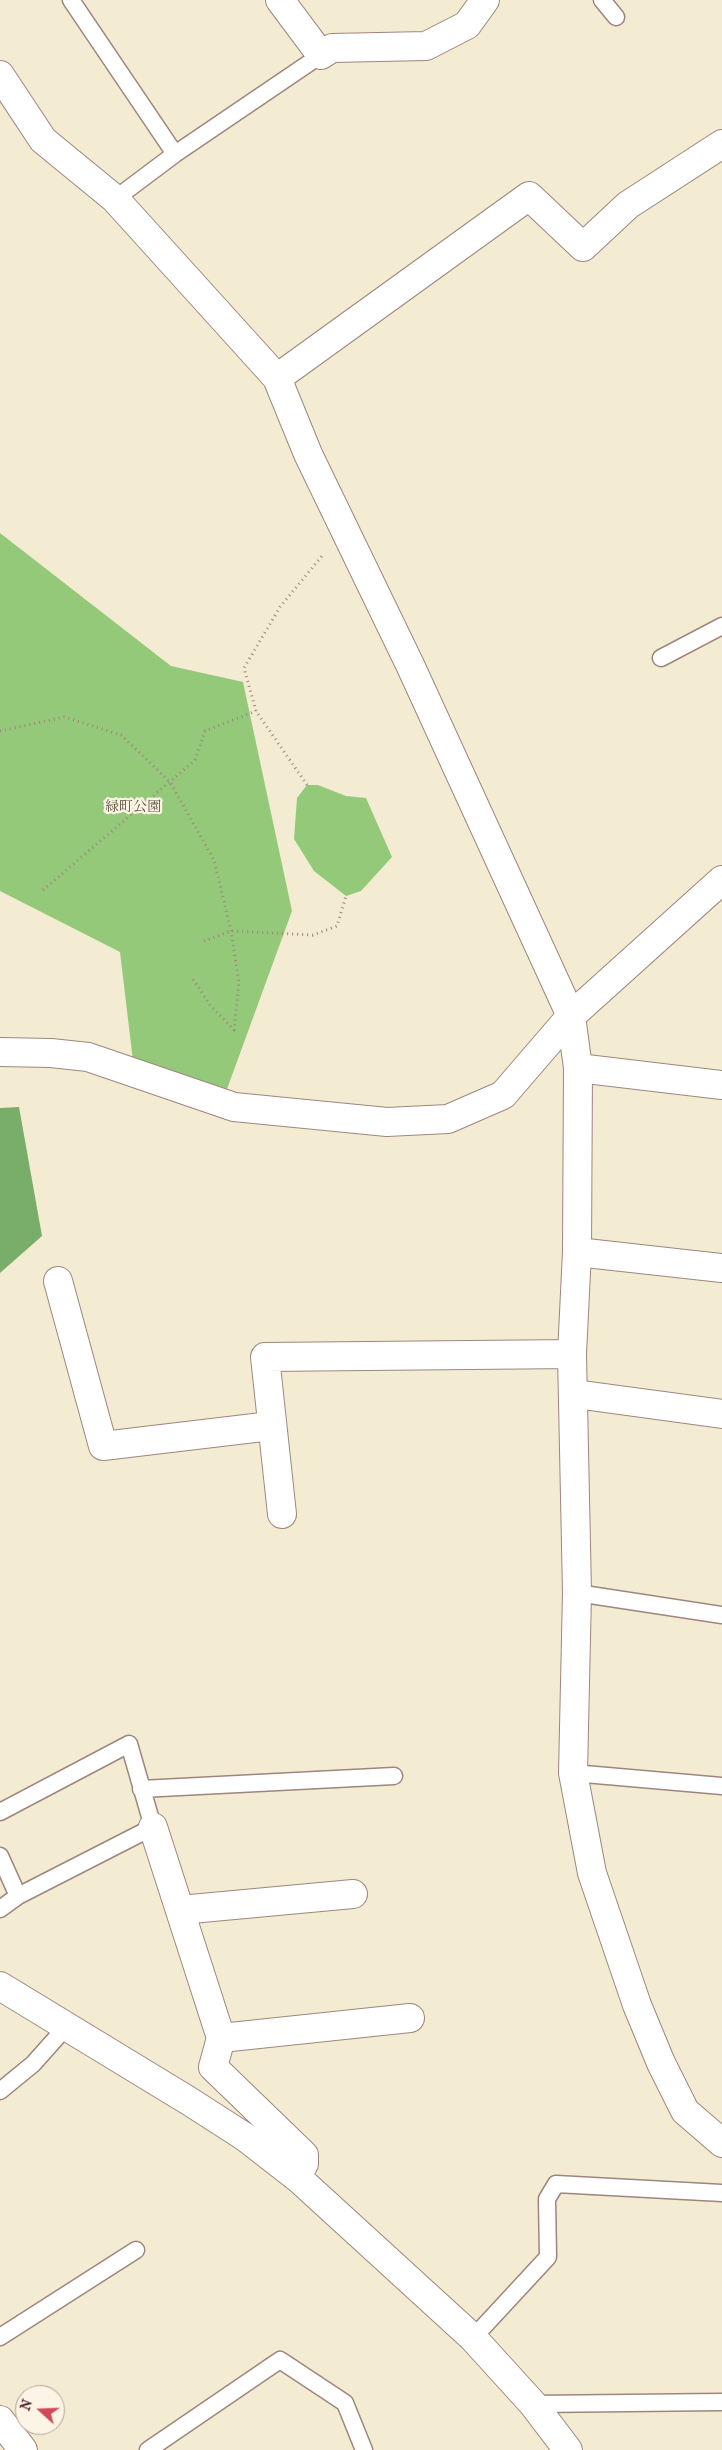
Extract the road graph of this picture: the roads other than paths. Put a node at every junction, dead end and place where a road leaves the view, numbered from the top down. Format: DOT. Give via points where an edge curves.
graph roads {
  1 [pos="71,0"];
  2 [pos="280,0"];
  3 [pos="485,0"];
  4 [pos="602,0"];
  5 [pos="616,17"];
  6 [pos="322,55"];
  7 [pos="0,74"];
  8 [pos="722,144"];
  9 [pos="175,154"];
  10 [pos="115,199"];
  11 [pos="277,378"];
  12 [pos="722,626"];
  13 [pos="661,658"];
  14 [pos="717,891"];
  15 [pos="571,1016"];
  16 [pos="0,1052"];
  17 [pos="578,1068"];
  18 [pos="722,1085"];
  19 [pos="577,1252"];
  20 [pos="722,1268"];
  21 [pos="58,1281"];
  22 [pos="572,1354"];
  23 [pos="575,1394"];
  24 [pos="722,1414"];
  25 [pos="271,1426"];
  26 [pos="282,1514"];
  27 [pos="577,1593"];
  28 [pos="722,1615"];
  29 [pos="573,1773"];
  30 [pos="394,1776"];
  31 [pos="722,1786"];
  32 [pos="141,1789"];
  33 [pos="0,1812"];
  34 [pos="153,1827"];
  35 [pos="0,1856"];
  36 [pos="353,1894"];
  37 [pos="18,1896"];
  38 [pos="0,1909"];
  39 [pos="180,1910"];
  40 [pos="0,1986"];
  41 [pos="410,2018"];
  42 [pos="66,2028"];
  43 [pos="221,2038"];
  44 [pos="0,2091"];
  45 [pos="722,2144"];
  46 [pos="295,2176"];
  47 [pos="722,2193"];
  48 [pos="136,2250"];
  49 [pos="0,2337"];
  50 [pos="473,2338"];
  51 [pos="722,2402"];
  52 [pos="533,2404"];
  53 [pos="0,2420"];
  54 [pos="23,2450"];
  55 [pos="148,2450"];
  56 [pos="364,2450"];
  57 [pos="568,2450"];
  1 -- 9 [label="lane"];
  2 -- 6 [label="street"];
  3 -- 6 [label="street" via="467,25 426,46 332,48"];
  4 -- 5 [label="lane"];
  6 -- 9 [label="lane"];
  7 -- 10 [label="street" via="43,140"];
  8 -- 11 [label="street" via="628,205 583,246 529,196"];
  9 -- 10 [label="lane"];
  10 -- 11 [label="street"];
  11 -- 15 [label="street" via="308,454 411,667"];
  12 -- 13 [label="lane"];
  14 -- 15 [label="street"];
  15 -- 16 [label="street" via="503,1096 448,1119 387,1122 234,1107 88,1057"];
  15 -- 17 [label="street"];
  17 -- 18 [label="street"];
  17 -- 19 [label="street"];
  19 -- 20 [label="street"];
  19 -- 22 [label="street"];
  21 -- 25 [label="street" via="103,1446"];
  22 -- 23 [label="street"];
  22 -- 25 [label="street" via="265,1357"];
  23 -- 24 [label="street"];
  23 -- 27 [label="street"];
  25 -- 26 [label="street"];
  27 -- 28 [label="lane"];
  27 -- 29 [label="street"];
  29 -- 31 [label="lane"];
  29 -- 45 [label="street" via="592,1873 637,2005 685,2111"];
  30 -- 32 [label="lane"];
  32 -- 33 [label="lane" via="129,1744"];
  32 -- 34 [label="lane"];
  34 -- 37 [label="lane"];
  34 -- 39 [label="street"];
  35 -- 37 [label="lane"];
  36 -- 39 [label="street"];
  37 -- 38 [label="lane"];
  39 -- 43 [label="street"];
  40 -- 42 [label="street"];
  41 -- 43 [label="street"];
  42 -- 44 [label="lane" via="33,2064"];
  42 -- 46 [label="street" via="197,2106"];
  43 -- 46 [label="street" via="213,2068 304,2155 304,2164"];
  46 -- 50 [label="street"];
  47 -- 50 [label="lane" via="556,2184 547,2199 548,2257"];
  48 -- 49 [label="lane"];
  50 -- 52 [label="street"];
  51 -- 52 [label="lane"];
  52 -- 57 [label="street"];
  53 -- 54 [label="street"];
  55 -- 56 [label="lane" via="280,2360 345,2403"];
}
